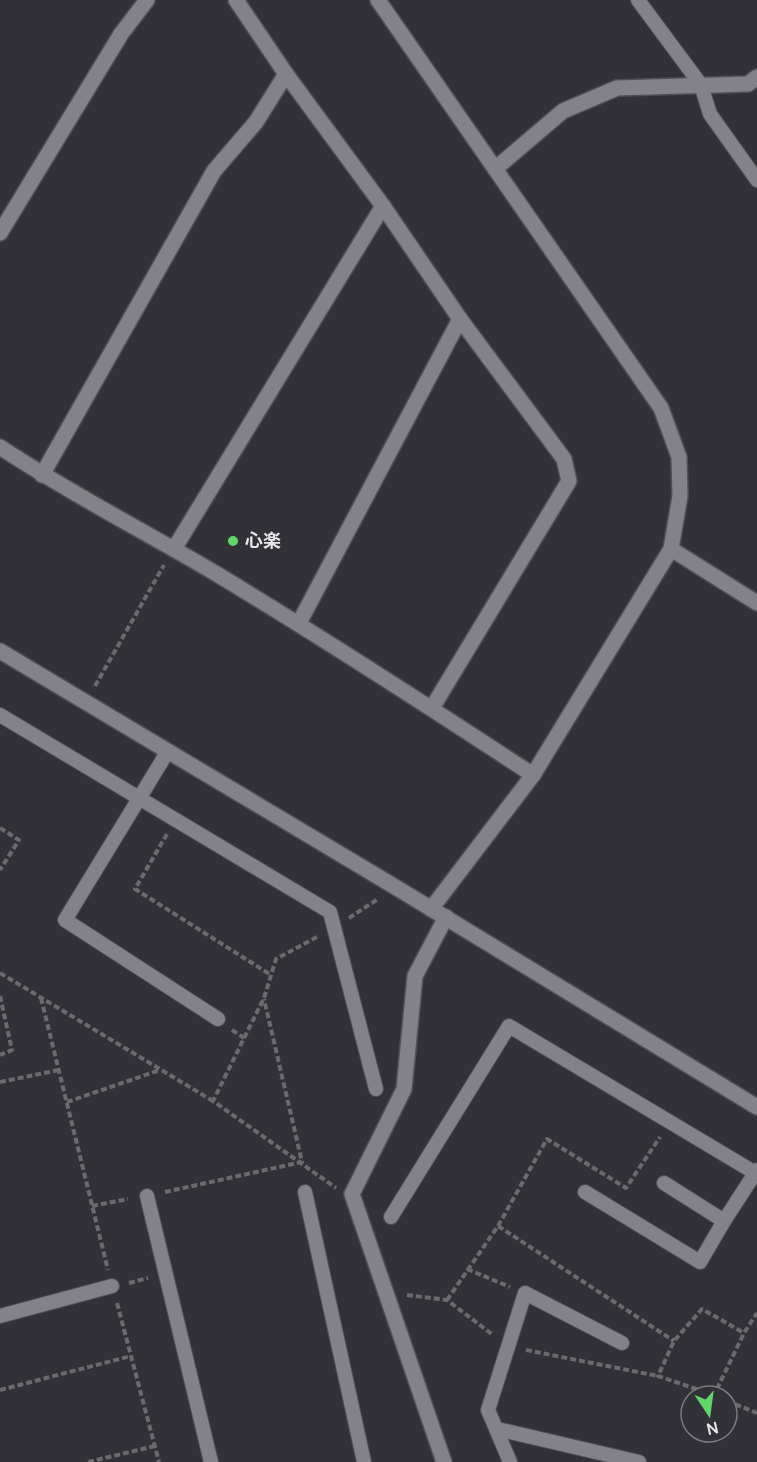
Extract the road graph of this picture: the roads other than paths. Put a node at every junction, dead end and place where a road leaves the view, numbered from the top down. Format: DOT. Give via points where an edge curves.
graph roads {
  1 [pos="147,0"];
  2 [pos="236,0"];
  3 [pos="378,0"];
  4 [pos="638,0"];
  5 [pos="286,74"];
  6 [pos="757,77"];
  7 [pos="701,85"];
  8 [pos="495,169"];
  9 [pos="757,180"];
  10 [pos="383,206"];
  11 [pos="0,233"];
  12 [pos="460,319"];
  13 [pos="0,447"];
  14 [pos="42,475"];
  15 [pos="174,549"];
  16 [pos="671,549"];
  17 [pos="757,603"];
  18 [pos="299,623"];
  19 [pos="0,651"];
  20 [pos="432,708"];
  21 [pos="0,715"];
  22 [pos="168,751"];
  23 [pos="533,776"];
  24 [pos="140,797"];
  25 [pos="431,909"];
  26 [pos="446,917"];
  27 [pos="218,1019"];
  28 [pos="376,1089"];
  29 [pos="757,1107"];
  30 [pos="756,1172"];
  31 [pos="664,1183"];
  32 [pos="305,1192"];
  33 [pos="585,1192"];
  34 [pos="147,1196"];
  35 [pos="391,1216"];
  36 [pos="724,1221"];
  37 [pos="112,1286"];
  38 [pos="0,1316"];
  39 [pos="622,1343"];
  40 [pos="497,1429"];
  41 [pos="212,1462"];
  42 [pos="364,1462"];
  43 [pos="444,1462"];
  44 [pos="510,1462"];
  45 [pos="639,1462"];
  1 -- 11 [label="street" via="121,34"];
  2 -- 5 [label="street"];
  3 -- 8 [label="street"];
  4 -- 7 [label="lane"];
  5 -- 10 [label="street"];
  5 -- 14 [label="street" via="256,122 214,171"];
  6 -- 7 [label="street" via="748,84"];
  7 -- 8 [label="street" via="617,88 563,111"];
  7 -- 9 [label="lane" via="710,114"];
  8 -- 16 [label="street" via="661,408 679,457 680,496"];
  10 -- 12 [label="street"];
  10 -- 15 [label="street"];
  12 -- 18 [label="street"];
  12 -- 20 [label="street" via="564,459 569,481"];
  13 -- 14 [label="street"];
  14 -- 15 [label="street"];
  15 -- 18 [label="street"];
  16 -- 17 [label="street"];
  16 -- 23 [label="street"];
  18 -- 20 [label="street"];
  19 -- 22 [label="street"];
  20 -- 23 [label="street"];
  21 -- 24 [label="lane"];
  22 -- 24 [label="lane"];
  22 -- 25 [label="street"];
  23 -- 25 [label="street"];
  24 -- 27 [label="lane" via="65,920"];
  24 -- 28 [label="lane" via="330,912"];
  25 -- 26 [label="street"];
  26 -- 29 [label="street"];
  26 -- 43 [label="street" via="415,976 404,1089 352,1194"];
  30 -- 35 [label="lane" via="509,1026"];
  30 -- 36 [label="lane"];
  31 -- 36 [label="lane"];
  32 -- 42 [label="lane"];
  33 -- 36 [label="lane" via="700,1262"];
  34 -- 41 [label="lane"];
  37 -- 38 [label="lane"];
  39 -- 40 [label="lane" via="525,1293 488,1410"];
  40 -- 44 [label="lane"];
  40 -- 45 [label="lane"];
}
